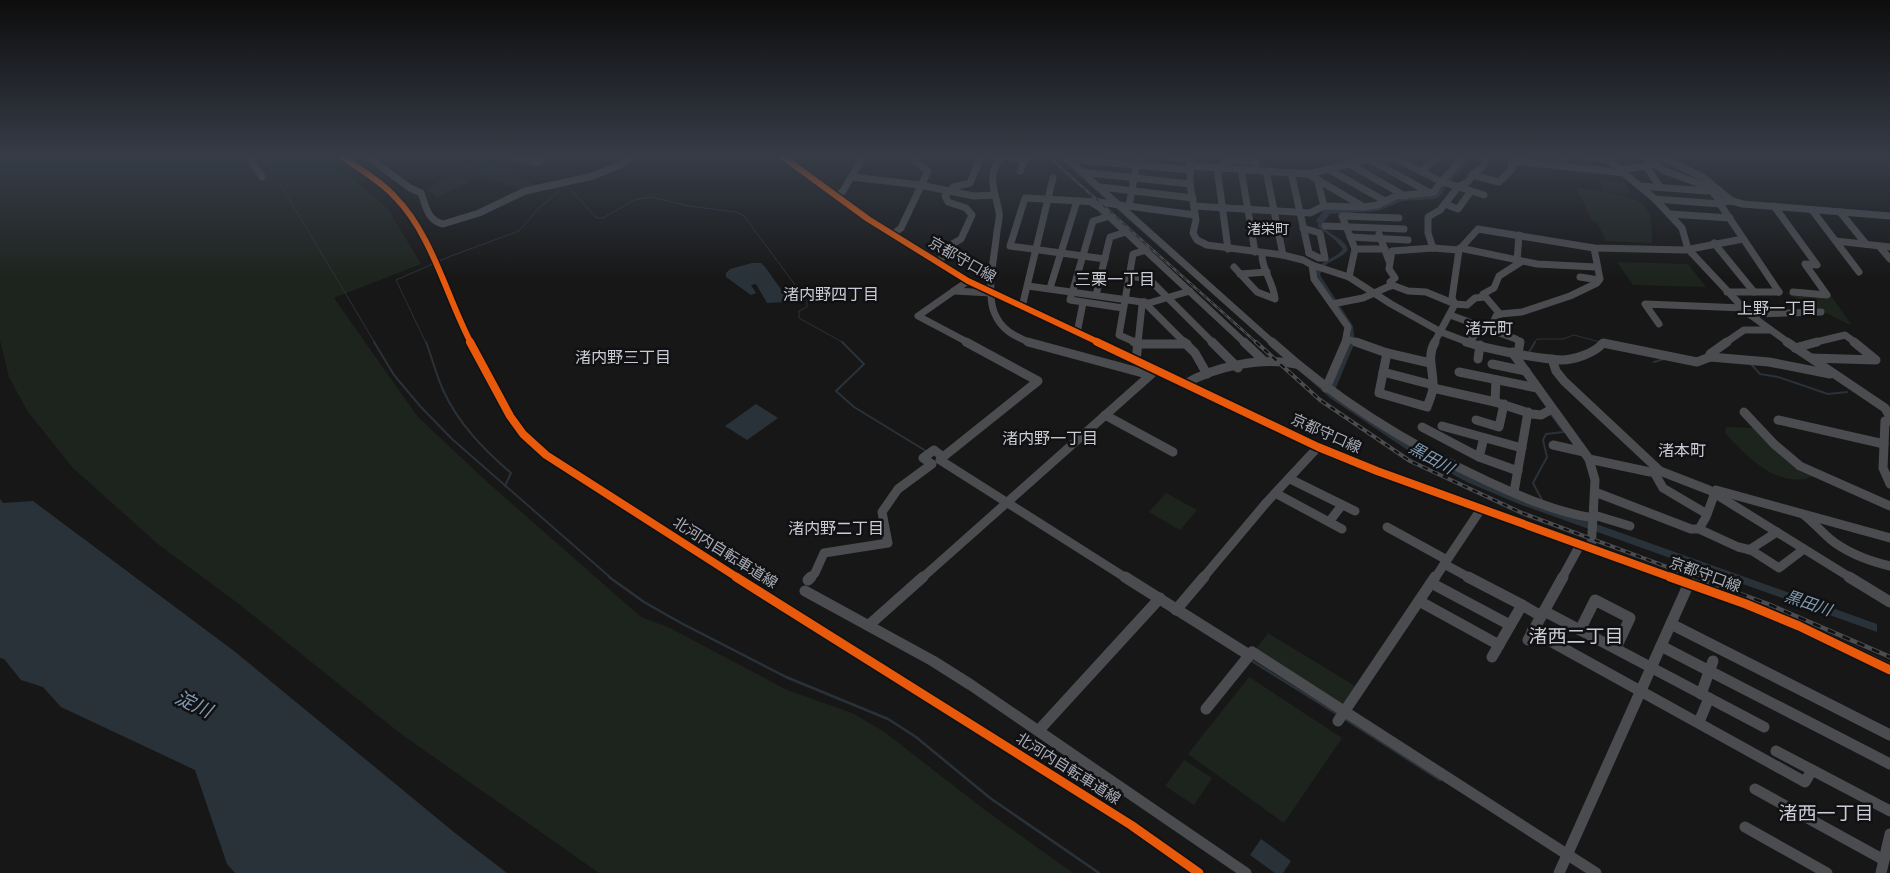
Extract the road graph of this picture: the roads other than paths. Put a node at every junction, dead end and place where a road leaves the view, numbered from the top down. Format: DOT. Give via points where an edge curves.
graph roads {
  1 [pos="422,198"];
  2 [pos="510,198"];
  3 [pos="840,198"];
  4 [pos="914,198"];
  5 [pos="944,198"];
  6 [pos="996,198"];
  7 [pos="1110,198"];
  8 [pos="1131,198"];
  9 [pos="1193,198"];
  10 [pos="1222,198"];
  11 [pos="1246,198"];
  12 [pos="1271,198"];
  13 [pos="1297,198"];
  14 [pos="1322,198"];
  15 [pos="1348,198"];
  16 [pos="1379,198"];
  17 [pos="1392,198"];
  18 [pos="1450,198"];
  19 [pos="1466,198"];
  20 [pos="1653,198"];
  21 [pos="1716,198"];
  22 [pos="1727,198"];
  23 [pos="1049,200"];
  24 [pos="1655,200"];
  25 [pos="1077,201"];
  26 [pos="1385,201"];
  27 [pos="1732,201"];
  28 [pos="1090,202"];
  29 [pos="1720,203"];
  30 [pos="1445,204"];
  31 [pos="1116,205"];
  32 [pos="1129,206"];
  33 [pos="1194,206"];
  34 [pos="1324,206"];
  35 [pos="1774,206"];
  36 [pos="1364,207"];
  37 [pos="1222,208"];
  38 [pos="1248,210"];
  39 [pos="1812,210"];
  40 [pos="1274,211"];
  41 [pos="1840,212"];
  42 [pos="1300,213"];
  43 [pos="1670,214"];
  44 [pos="1110,216"];
  45 [pos="1195,216"];
  46 [pos="1890,216"];
  47 [pos="1371,218"];
  48 [pos="1399,218"];
  49 [pos="1730,218"];
  50 [pos="1325,226"];
  51 [pos="1346,227"];
  52 [pos="1303,228"];
  53 [pos="1376,228"];
  54 [pos="1404,229"];
  55 [pos="1126,232"];
  56 [pos="893,234"];
  57 [pos="1519,235"];
  58 [pos="1350,238"];
  59 [pos="1381,239"];
  60 [pos="1743,239"];
  61 [pos="1408,240"];
  62 [pos="1836,242"];
  63 [pos="1714,243"];
  64 [pos="1866,244"];
  65 [pos="1879,246"];
  66 [pos="1890,247"];
  67 [pos="1355,248"];
  68 [pos="1433,248"];
  69 [pos="1594,248"];
  70 [pos="1228,249"];
  71 [pos="1385,249"];
  72 [pos="1460,249"];
  73 [pos="1688,249"];
  74 [pos="1036,250"];
  75 [pos="1146,250"];
  76 [pos="1259,252"];
  77 [pos="1061,253"];
  78 [pos="1309,253"];
  79 [pos="1283,255"];
  80 [pos="1083,256"];
  81 [pos="1105,259"];
  82 [pos="1890,259"];
  83 [pos="1303,260"];
  84 [pos="1519,261"];
  85 [pos="1389,262"];
  86 [pos="939,264"];
  87 [pos="1234,267"];
  88 [pos="1318,267"];
  89 [pos="1596,267"];
  90 [pos="1267,272"];
  91 [pos="1859,272"];
  92 [pos="1240,274"];
  93 [pos="1129,276"];
  94 [pos="1350,277"];
  95 [pos="1580,277"];
  96 [pos="1599,280"];
  97 [pos="968,281"];
  98 [pos="1028,286"];
  99 [pos="1391,286"];
  100 [pos="1050,288"];
  101 [pos="954,291"];
  102 [pos="1190,291"];
  103 [pos="1072,292"];
  104 [pos="1727,292"];
  105 [pos="1754,292"];
  106 [pos="1793,292"];
  107 [pos="991,293"];
  108 [pos="1376,294"];
  109 [pos="1096,295"];
  110 [pos="1485,297"];
  111 [pos="1168,298"];
  112 [pos="1124,299"];
  113 [pos="1144,302"];
  114 [pos="1083,303"];
  115 [pos="1332,304"];
  116 [pos="1455,304"];
  117 [pos="1022,307"];
  118 [pos="1123,308"];
  119 [pos="1746,311"];
  120 [pos="1821,312"];
  121 [pos="1500,314"];
  122 [pos="1450,315"];
  123 [pos="1659,324"];
  124 [pos="1487,328"];
  125 [pos="1770,330"];
  126 [pos="1441,332"];
  127 [pos="1077,333"];
  128 [pos="1350,339"];
  129 [pos="1468,343"];
  130 [pos="1138,344"];
  131 [pos="1186,344"];
  132 [pos="1480,345"];
  133 [pos="1795,348"];
  134 [pos="1387,353"];
  135 [pos="1515,353"];
  136 [pos="1710,357"];
  137 [pos="1809,358"];
  138 [pos="1478,359"];
  139 [pos="1552,359"];
  140 [pos="1136,361"];
  141 [pos="1264,361"];
  142 [pos="1430,362"];
  143 [pos="1292,363"];
  144 [pos="1238,368"];
  145 [pos="1526,371"];
  146 [pos="1383,372"];
  147 [pos="1460,372"];
  148 [pos="1152,373"];
  149 [pos="1207,374"];
  150 [pos="1835,375"];
  151 [pos="1494,380"];
  152 [pos="1185,384"];
  153 [pos="1433,386"];
  154 [pos="1538,388"];
  155 [pos="1330,390"];
  156 [pos="1499,403"];
  157 [pos="1888,408"];
  158 [pos="1552,409"];
  159 [pos="1528,412"];
  160 [pos="1744,412"];
  161 [pos="1106,415"];
  162 [pos="1890,419"];
  163 [pos="1476,420"];
  164 [pos="1778,420"];
  165 [pos="1442,426"];
  166 [pos="1422,427"];
  167 [pos="1484,438"];
  168 [pos="1884,444"];
  169 [pos="1554,445"];
  170 [pos="1318,447"];
  171 [pos="1522,448"];
  172 [pos="1174,452"];
  173 [pos="1587,456"];
  174 [pos="944,457"];
  175 [pos="1479,457"];
  176 [pos="1660,470"];
  177 [pos="1518,471"];
  178 [pos="1889,475"];
  179 [pos="1290,479"];
  180 [pos="1514,492"];
  181 [pos="1595,492"];
  182 [pos="1715,493"];
  183 [pos="1276,494"];
  184 [pos="1004,504"];
  185 [pos="1342,505"];
  186 [pos="1890,506"];
  187 [pos="1481,509"];
  188 [pos="1355,511"];
  189 [pos="1800,512"];
  190 [pos="1707,514"];
  191 [pos="1593,521"];
  192 [pos="1329,522"];
  193 [pos="1630,526"];
  194 [pos="1387,527"];
  195 [pos="1342,529"];
  196 [pos="1699,529"];
  197 [pos="1777,532"];
  198 [pos="1890,538"];
  199 [pos="1586,547"];
  200 [pos="1804,549"];
  201 [pos="1749,550"];
  202 [pos="1445,562"];
  203 [pos="1890,566"];
  204 [pos="1431,583"];
  205 [pos="1686,583"];
  206 [pos="806,586"];
  207 [pos="1160,598"];
  208 [pos="1419,601"];
  209 [pos="1890,602"];
  210 [pos="1522,605"];
  211 [pos="1176,610"];
  212 [pos="1542,613"];
  213 [pos="1671,624"];
  214 [pos="869,625"];
  215 [pos="1510,625"];
  216 [pos="1580,630"];
  217 [pos="1499,645"];
  218 [pos="1661,646"];
  219 [pos="1616,648"];
  220 [pos="1249,654"];
  221 [pos="1492,657"];
  222 [pos="1712,666"];
  223 [pos="1652,668"];
  224 [pos="1890,670"];
  225 [pos="1642,691"];
  226 [pos="1705,696"];
  227 [pos="1206,710"];
  228 [pos="1342,715"];
  229 [pos="1699,722"];
  230 [pos="1764,727"];
  231 [pos="1040,729"];
  232 [pos="1890,736"];
  233 [pos="1776,750"];
  234 [pos="1890,764"];
  235 [pos="1812,770"];
  236 [pos="1755,789"];
  237 [pos="1890,811"];
  238 [pos="1745,827"];
  239 [pos="1890,834"];
  240 [pos="1885,862"];
  241 [pos="1563,864"];
  242 [pos="1246,873"];
  243 [pos="1596,873"];
  244 [pos="1827,873"];
  1 -- 2 [label="street" via="431,219 437,224 454,222"];
  3 -- 56 [label="main road, 京都守口線"];
  4 -- 56 [label="street" via="901,228"];
  5 -- 86 [label="street" via="966,208 972,215 960,239 947,247"];
  6 -- 107 [label="street" via="999,213"];
  7 -- 31 [label="street"];
  8 -- 32 [label="street"];
  9 -- 33 [label="street"];
  10 -- 37 [label="street"];
  11 -- 38 [label="street"];
  12 -- 40 [label="street"];
  13 -- 42 [label="street"];
  14 -- 34 [label="street"];
  15 -- 36 [label="street"];
  16 -- 26 [label="street"];
  17 -- 26 [label="street"];
  18 -- 30 [label="street"];
  19 -- 30 [label="street" via="1458,209"];
  20 -- 24 [label="street"];
  21 -- 29 [label="street"];
  22 -- 27 [label="street"];
  23 -- 25 [label="street"];
  23 -- 74 [label="street"];
  23 -- 74 [label="street" via="1025,198 1010,246"];
  24 -- 29 [label="street"];
  24 -- 43 [label="street"];
  25 -- 28 [label="street"];
  25 -- 77 [label="street"];
  26 -- 36 [label="street"];
  27 -- 29 [label="street"];
  27 -- 35 [label="street"];
  28 -- 31 [label="street"];
  28 -- 44 [label="street"];
  29 -- 49 [label="street"];
  30 -- 68 [label="street" via="1428,217 1428,233"];
  31 -- 32 [label="street"];
  31 -- 143 [label="street"];
  32 -- 45 [label="street"];
  33 -- 37 [label="street"];
  33 -- 45 [label="street"];
  34 -- 36 [label="street"];
  34 -- 42 [label="street" via="1310,213"];
  35 -- 39 [label="street"];
  35 -- 106 [label="street" via="1818,265 1805,264 1827,295"];
  37 -- 38 [label="street"];
  37 -- 70 [label="street"];
  38 -- 40 [label="street"];
  38 -- 76 [label="street"];
  39 -- 41 [label="street"];
  39 -- 62 [label="street"];
  40 -- 42 [label="street"];
  40 -- 79 [label="street"];
  41 -- 46 [label="street"];
  41 -- 64 [label="street"];
  42 -- 52 [label="street"];
  43 -- 49 [label="street"];
  43 -- 73 [label="street" via="1682,228"];
  44 -- 55 [label="street"];
  44 -- 80 [label="street" via="1093,222"];
  45 -- 70 [label="street" via="1193,233 1197,240"];
  47 -- 48 [label="street"];
  47 -- 51 [label="street" via="1342,216"];
  47 -- 53 [label="street"];
  49 -- 60 [label="street"];
  50 -- 51 [label="street"];
  51 -- 53 [label="street"];
  51 -- 58 [label="street"];
  52 -- 78 [label="street"];
  52 -- 78 [label="street" via="1320,233 1325,258"];
  53 -- 54 [label="street"];
  53 -- 59 [label="street"];
  55 -- 75 [label="street"];
  55 -- 81 [label="street" via="1110,237"];
  56 -- 86 [label="main road, 京都守口線"];
  57 -- 69 [label="street"];
  57 -- 72 [label="street" via="1478,228"];
  57 -- 84 [label="street"];
  58 -- 59 [label="street"];
  58 -- 67 [label="street"];
  59 -- 61 [label="street"];
  59 -- 71 [label="street"];
  60 -- 63 [label="street"];
  60 -- 105 [label="street" via="1779,292"];
  62 -- 64 [label="street"];
  62 -- 91 [label="street"];
  63 -- 73 [label="street"];
  63 -- 105 [label="street"];
  64 -- 65 [label="street"];
  65 -- 66 [label="street"];
  65 -- 82 [label="street"];
  67 -- 71 [label="street"];
  67 -- 94 [label="street"];
  68 -- 72 [label="street"];
  68 -- 85 [label="street" via="1392,251"];
  69 -- 73 [label="street"];
  69 -- 89 [label="street"];
  70 -- 76 [label="street"];
  71 -- 85 [label="street"];
  72 -- 84 [label="street"];
  72 -- 116 [label="street" via="1452,298"];
  73 -- 104 [label="street"];
  74 -- 77 [label="street"];
  74 -- 98 [label="street"];
  75 -- 93 [label="street" via="1133,254"];
  75 -- 102 [label="street"];
  76 -- 79 [label="street"];
  76 -- 90 [label="street"];
  77 -- 80 [label="street"];
  77 -- 100 [label="street"];
  78 -- 83 [label="street"];
  79 -- 83 [label="street"];
  80 -- 81 [label="street"];
  80 -- 103 [label="street"];
  81 -- 109 [label="street"];
  83 -- 88 [label="street"];
  84 -- 89 [label="street"];
  84 -- 110 [label="street" via="1499,276 1494,288 1483,294"];
  85 -- 99 [label="street" via="1394,278"];
  86 -- 97 [label="main road, 京都守口線"];
  87 -- 92 [label="street"];
  88 -- 94 [label="street"];
  88 -- 115 [label="street" via="1314,279"];
  89 -- 96 [label="street"];
  90 -- 92 [label="street"];
  90 -- 92 [label="street" via="1272,280 1275,299 1266,299"];
  93 -- 111 [label="street" via="1149,279"];
  93 -- 112 [label="street"];
  94 -- 108 [label="street"];
  95 -- 96 [label="street"];
  96 -- 121 [label="street" via="1570,296 1522,312"];
  97 -- 101 [label="street"];
  97 -- 107 [label="main road, 京都守口線"];
  98 -- 100 [label="street"];
  98 -- 117 [label="street"];
  99 -- 108 [label="street"];
  99 -- 116 [label="street" via="1426,292"];
  100 -- 103 [label="street"];
  101 -- 107 [label="street"];
  101 -- 174 [label="street" via="918,316 1038,382"];
  102 -- 111 [label="street"];
  102 -- 141 [label="street"];
  103 -- 109 [label="street"];
  103 -- 114 [label="street" via="1070,300"];
  104 -- 105 [label="street"];
  104 -- 119 [label="street"];
  107 -- 117 [label="main road, 京都守口線"];
  107 -- 148 [label="street" via="994,314 1014,337 1034,345"];
  108 -- 115 [label="street"];
  108 -- 126 [label="street"];
  109 -- 112 [label="street"];
  110 -- 116 [label="street" via="1475,298 1467,305"];
  110 -- 121 [label="street"];
  111 -- 113 [label="street"];
  111 -- 144 [label="street"];
  112 -- 113 [label="street"];
  112 -- 118 [label="street"];
  113 -- 130 [label="street"];
  113 -- 131 [label="street"];
  114 -- 118 [label="street"];
  114 -- 127 [label="street"];
  115 -- 128 [label="street" via="1348,327"];
  116 -- 122 [label="street"];
  117 -- 127 [label="main road, 京都守口線"];
  118 -- 130 [label="street" via="1119,335"];
  119 -- 120 [label="street"];
  119 -- 123 [label="street" via="1646,304"];
  119 -- 125 [label="street"];
  121 -- 124 [label="street"];
  122 -- 124 [label="street"];
  122 -- 126 [label="street"];
  124 -- 129 [label="street" via="1472,335"];
  124 -- 135 [label="street" via="1520,342"];
  125 -- 133 [label="street"];
  125 -- 136 [label="street" via="1744,330"];
  126 -- 129 [label="street"];
  126 -- 142 [label="street" via="1432,348"];
  127 -- 140 [label="main road, 京都守口線"];
  128 -- 134 [label="street"];
  128 -- 155 [label="street"];
  129 -- 132 [label="street"];
  130 -- 131 [label="street"];
  130 -- 140 [label="street"];
  131 -- 149 [label="street" via="1196,353"];
  132 -- 135 [label="street"];
  132 -- 138 [label="street"];
  133 -- 137 [label="street"];
  133 -- 137 [label="street" via="1845,334 1876,360"];
  134 -- 142 [label="street"];
  134 -- 146 [label="street"];
  135 -- 139 [label="street"];
  135 -- 145 [label="street"];
  136 -- 139 [label="street" via="1697,362 1603,343 1589,353 1563,360"];
  136 -- 150 [label="street" via="1769,362"];
  137 -- 150 [label="street"];
  139 -- 176 [label="street" via="1564,382"];
  140 -- 148 [label="main road, 京都守口線"];
  141 -- 143 [label="street"];
  141 -- 144 [label="street"];
  142 -- 153 [label="street"];
  143 -- 155 [label="street"];
  144 -- 149 [label="street"];
  145 -- 151 [label="street" via="1492,363"];
  145 -- 154 [label="street"];
  146 -- 153 [label="street"];
  146 -- 153 [label="street" via="1379,392 1402,401 1427,407"];
  147 -- 151 [label="street"];
  148 -- 152 [label="main road, 京都守口線"];
  148 -- 161 [label="street"];
  149 -- 152 [label="street"];
  150 -- 157 [label="street"];
  151 -- 154 [label="street"];
  151 -- 156 [label="street"];
  152 -- 170 [label="main road, 京都守口線"];
  153 -- 156 [label="street"];
  154 -- 158 [label="street"];
  155 -- 180 [label="street" via="1435,456"];
  156 -- 159 [label="street"];
  156 -- 163 [label="street" via="1499,427"];
  157 -- 162 [label="street"];
  158 -- 159 [label="street" via="1541,415"];
  158 -- 173 [label="street"];
  159 -- 171 [label="street"];
  160 -- 186 [label="street" via="1764,435 1808,471"];
  161 -- 172 [label="street"];
  161 -- 184 [label="street"];
  162 -- 168 [label="street" via="1885,421"];
  164 -- 168 [label="street"];
  165 -- 167 [label="street"];
  166 -- 175 [label="street"];
  167 -- 171 [label="street"];
  167 -- 175 [label="street"];
  168 -- 178 [label="street" via="1883,468"];
  169 -- 173 [label="street"];
  170 -- 179 [label="street"];
  170 -- 187 [label="main road, 京都守口線"];
  171 -- 177 [label="street"];
  173 -- 176 [label="street" via="1650,472"];
  173 -- 181 [label="street" via="1592,465"];
  174 -- 184 [label="street" via="940,460"];
  174 -- 206 [label="street" via="934,450 923,458 932,464 898,489 882,512 888,543 824,552"];
  175 -- 177 [label="street"];
  176 -- 182 [label="street"];
  176 -- 190 [label="street" via="1655,474 1663,488"];
  177 -- 180 [label="street"];
  179 -- 183 [label="street"];
  179 -- 185 [label="street"];
  180 -- 191 [label="street"];
  181 -- 191 [label="street"];
  181 -- 196 [label="street" via="1691,529"];
  182 -- 189 [label="street" via="1716,490"];
  182 -- 190 [label="street"];
  182 -- 197 [label="street"];
  183 -- 192 [label="street"];
  183 -- 211 [label="street"];
  184 -- 207 [label="street"];
  184 -- 214 [label="street"];
  185 -- 188 [label="street"];
  185 -- 192 [label="street"];
  187 -- 199 [label="main road, 京都守口線"];
  187 -- 202 [label="street"];
  189 -- 198 [label="street"];
  189 -- 203 [label="street" via="1844,549"];
  190 -- 196 [label="street"];
  191 -- 193 [label="street"];
  191 -- 199 [label="street"];
  192 -- 195 [label="street"];
  194 -- 202 [label="street"];
  196 -- 201 [label="street"];
  197 -- 200 [label="street"];
  197 -- 201 [label="street"];
  199 -- 205 [label="main road, 京都守口線"];
  199 -- 212 [label="street"];
  200 -- 201 [label="street" via="1779,568"];
  200 -- 209 [label="street"];
  202 -- 204 [label="street"];
  202 -- 210 [label="street"];
  204 -- 208 [label="street"];
  204 -- 215 [label="street"];
  205 -- 213 [label="street"];
  205 -- 224 [label="main road, 京都守口線" via="1799,626"];
  206 -- 214 [label="street" via="856,622"];
  207 -- 211 [label="street"];
  207 -- 231 [label="street"];
  208 -- 217 [label="street"];
  208 -- 228 [label="street"];
  210 -- 212 [label="street"];
  210 -- 215 [label="street"];
  211 -- 220 [label="street"];
  212 -- 216 [label="street"];
  212 -- 225 [label="street" via="1530,636"];
  213 -- 218 [label="street"];
  213 -- 232 [label="street"];
  214 -- 231 [label="street" via="952,672"];
  215 -- 217 [label="street"];
  216 -- 219 [label="street"];
  216 -- 219 [label="street" via="1595,600 1630,618"];
  217 -- 221 [label="street"];
  218 -- 222 [label="street"];
  218 -- 223 [label="street"];
  219 -- 223 [label="street"];
  220 -- 227 [label="street"];
  220 -- 228 [label="street" via="1252,652"];
  222 -- 226 [label="street"];
  222 -- 234 [label="street"];
  223 -- 225 [label="street"];
  223 -- 226 [label="street"];
  225 -- 229 [label="street"];
  225 -- 241 [label="street"];
  226 -- 229 [label="street"];
  226 -- 230 [label="street"];
  228 -- 241 [label="street"];
  229 -- 235 [label="street" via="1805,782"];
  231 -- 242 [label="street"];
  233 -- 235 [label="street"];
  235 -- 237 [label="street"];
  236 -- 240 [label="street"];
  238 -- 244 [label="street"];
  239 -- 240 [label="street"];
  241 -- 243 [label="street"];
}
